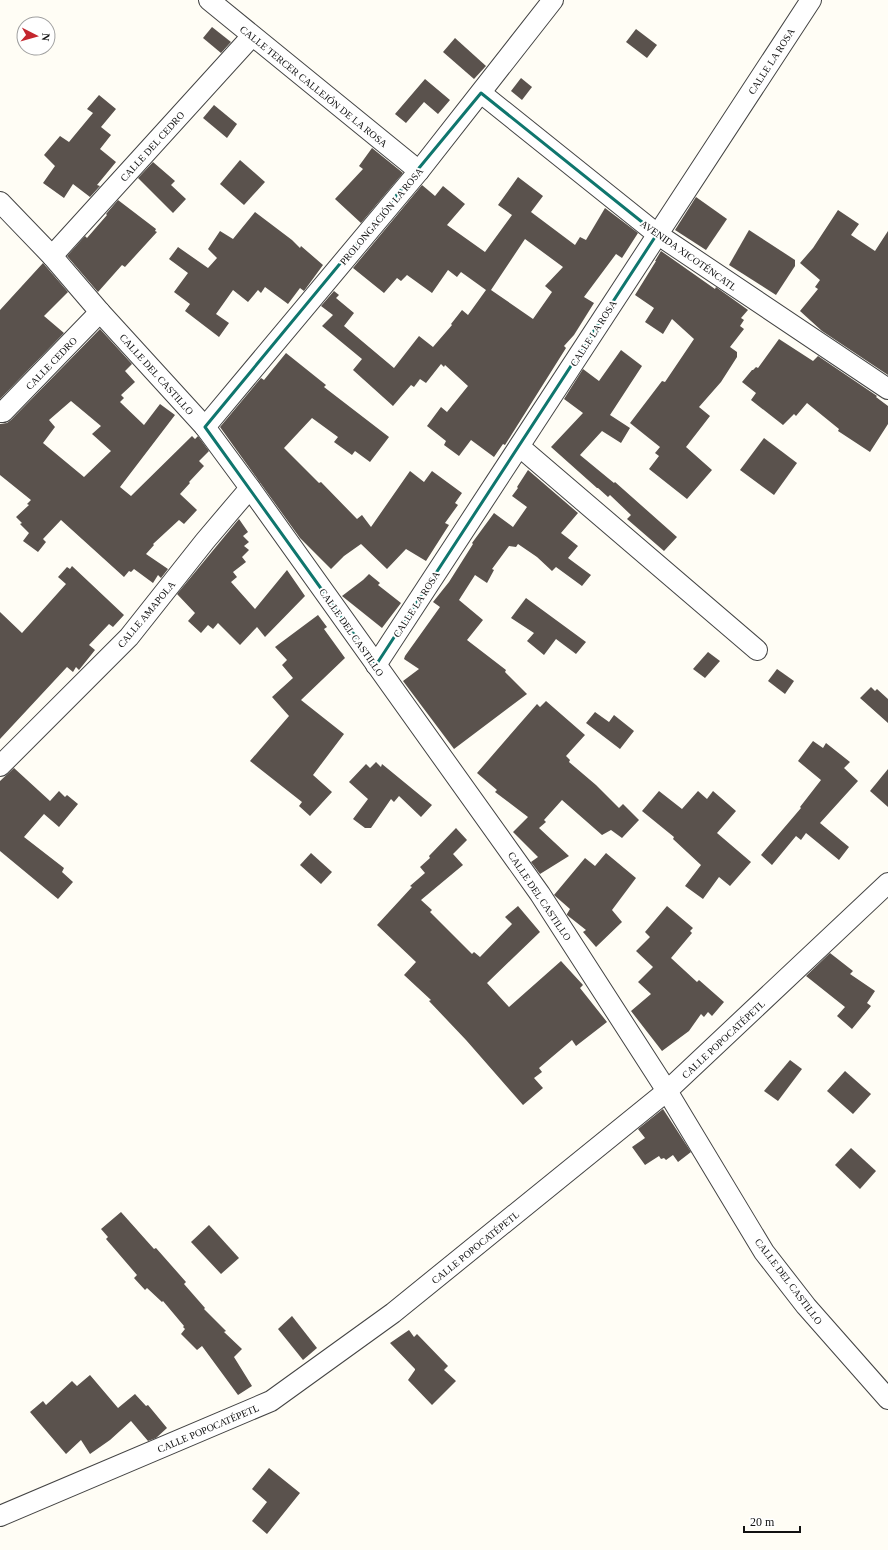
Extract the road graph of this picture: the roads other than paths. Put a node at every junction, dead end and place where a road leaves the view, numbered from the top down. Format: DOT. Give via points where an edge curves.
graph roads {
  1 [pos="209,0"];
  2 [pos="553,0"];
  3 [pos="811,0"];
  4 [pos="252,36"];
  5 [pos="481,93"];
  6 [pos="419,171"];
  7 [pos="0,202"];
  8 [pos="657,234"];
  9 [pos="52,256"];
  10 [pos="100,312"];
  11 [pos="888,389"];
  12 [pos="0,412"];
  13 [pos="204,427"];
  14 [pos="520,446"];
  15 [pos="250,488"];
  16 [pos="757,650"];
  17 [pos="376,665"];
  18 [pos="0,766"];
  19 [pos="888,883"];
  20 [pos="667,1091"];
  21 [pos="888,1400"];
  22 [pos="0,1516"];
  1 -- 4 [label="street, CALLE TERCER CALLEJÓN DE LA ROSA"];
  2 -- 5 [label="street, PROLONGACIÓN LA ROSA"];
  3 -- 8 [label="street, CALLE LA ROSA"];
  4 -- 6 [label="street, CALLE TERCER CALLEJÓN DE LA ROSA"];
  4 -- 9 [label="street, CALLE DEL CEDRO"];
  5 -- 6 [label="street, PROLONGACIÓN LA ROSA"];
  5 -- 8 [label="street, AVENIDA XICOTÉNCATL"];
  6 -- 13 [label="street, PROLONGACIÓN LA ROSA"];
  7 -- 9 [label="street, CALLE DEL CASTILLO"];
  8 -- 11 [label="street, AVENIDA XICOTÉNCATL"];
  8 -- 14 [label="street, CALLE LA ROSA"];
  9 -- 10 [label="street, CALLE DEL CASTILLO"];
  10 -- 12 [label="street, CALLE CEDRO" via="32,383 3,412"];
  10 -- 13 [label="street, CALLE DEL CASTILLO"];
  13 -- 15 [label="street, CALLE DEL CASTILLO"];
  14 -- 16 [label="street"];
  14 -- 17 [label="street, CALLE LA ROSA"];
  15 -- 17 [label="street, CALLE DEL CASTILLO"];
  15 -- 18 [label="street, CALLE AMAPOLA" via="129,637"];
  17 -- 20 [label="street, CALLE DEL CASTILLO" via="540,894"];
  19 -- 20 [label="street, CALLE POPOCATÉPETL"];
  20 -- 21 [label="street, CALLE DEL CASTILLO" via="764,1252 806,1306"];
  20 -- 22 [label="street, CALLE POPOCATÉPETL" via="393,1313 271,1401"];
}
